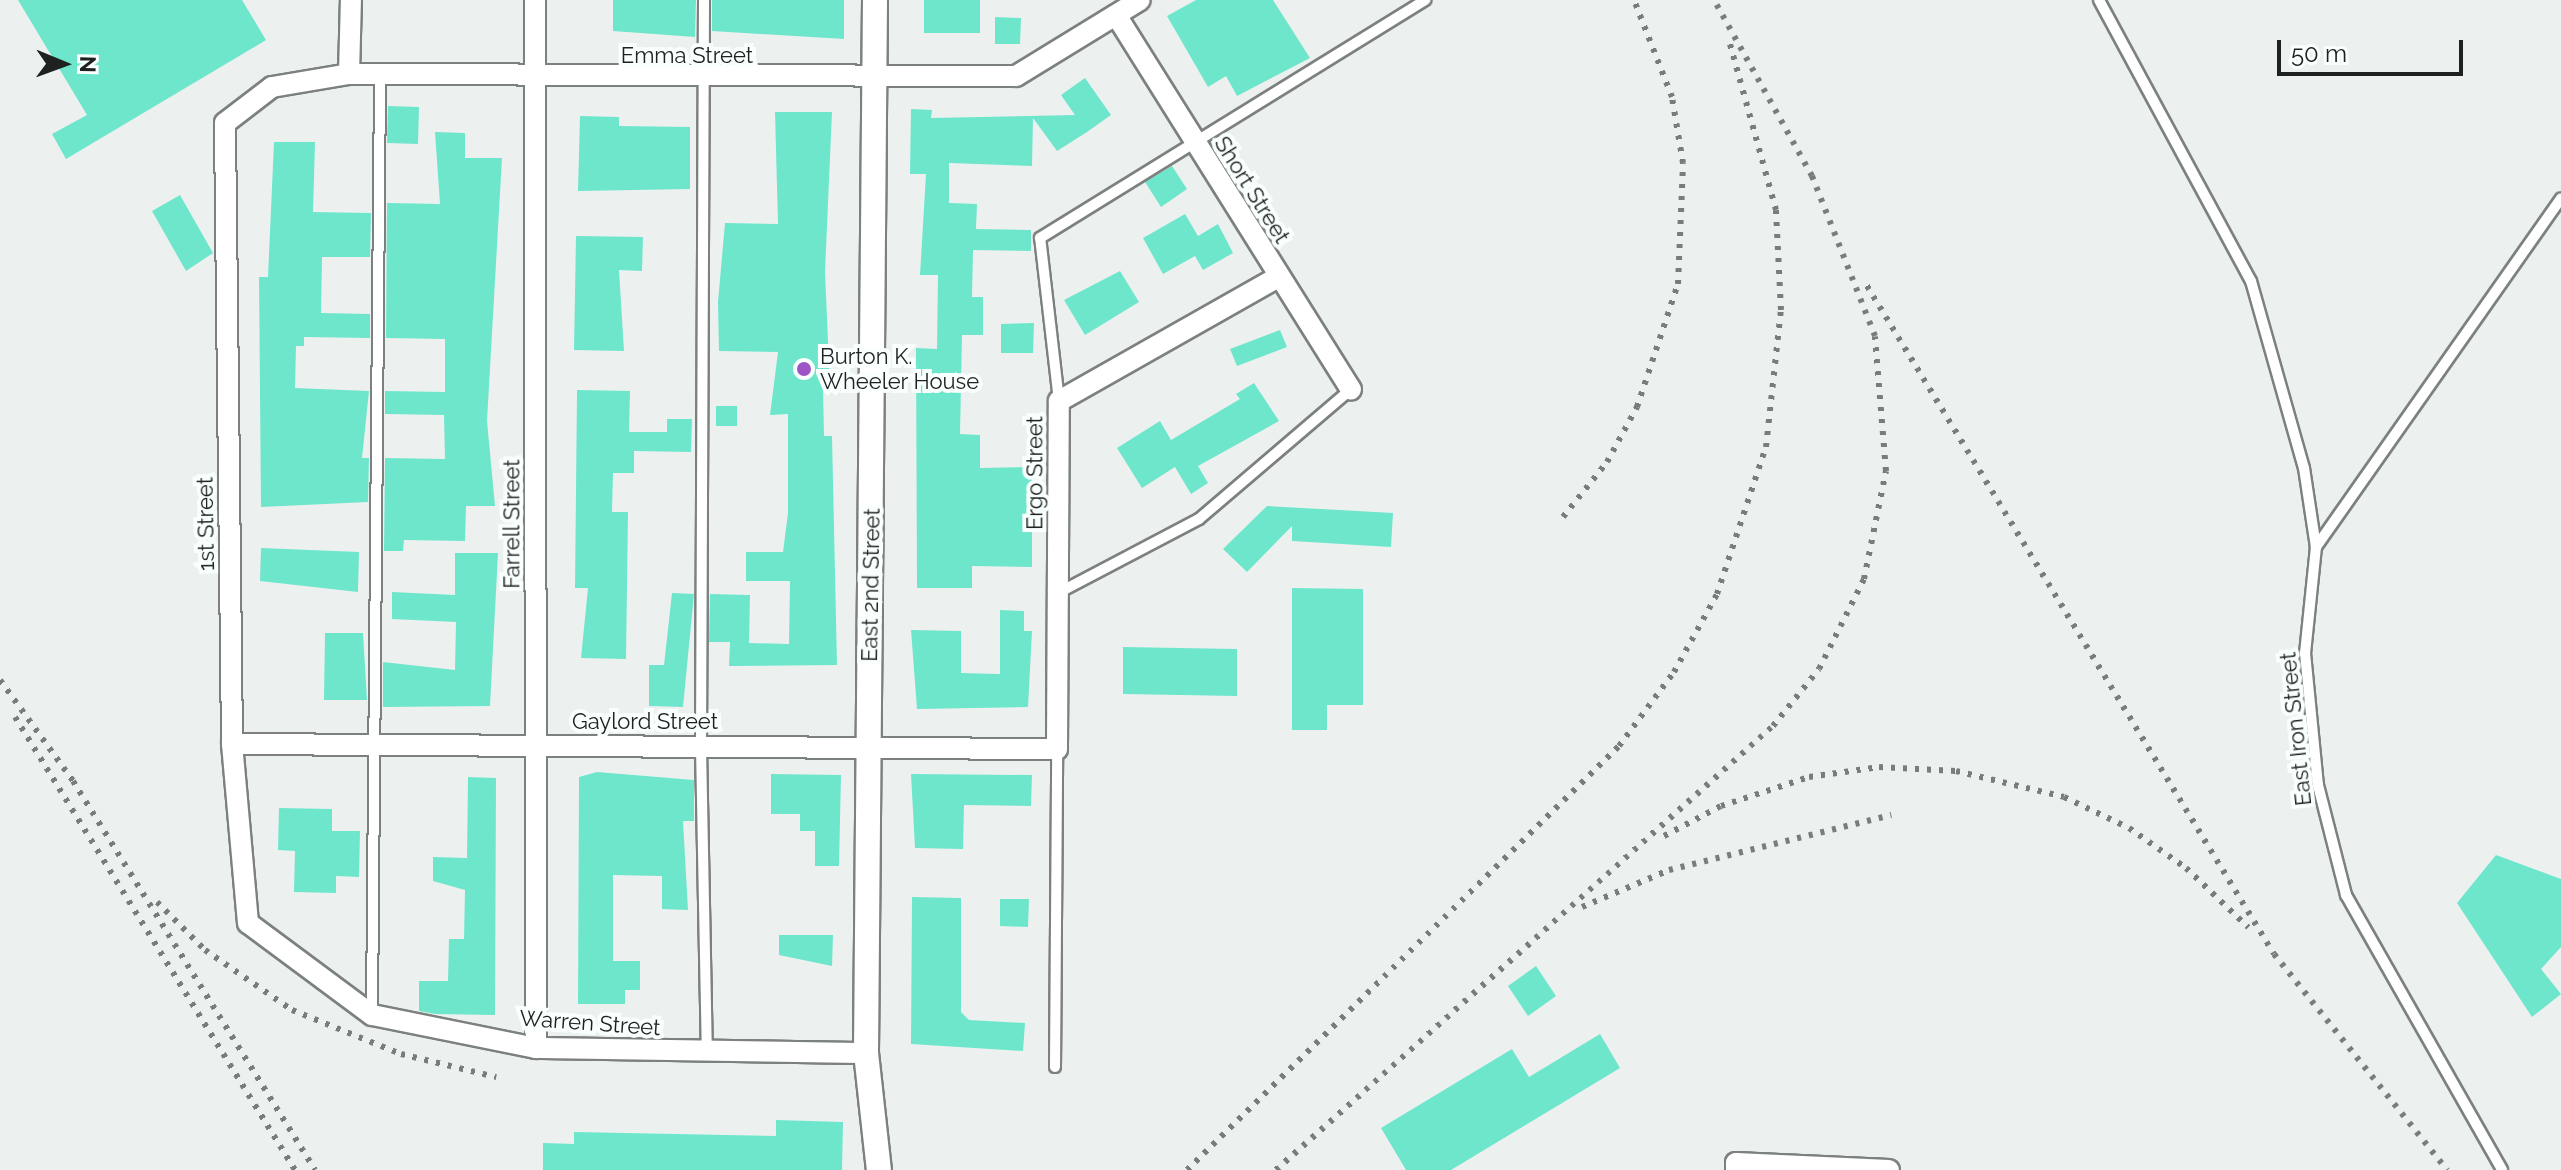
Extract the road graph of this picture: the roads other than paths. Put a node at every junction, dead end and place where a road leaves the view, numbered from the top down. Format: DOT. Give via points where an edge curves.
graph roads {
  1 [pos="351,0"];
  2 [pos="535,0"];
  3 [pos="704,0"];
  4 [pos="875,0"];
  5 [pos="1140,0"];
  6 [pos="1426,0"];
  7 [pos="2099,0"];
  8 [pos="1116,15"];
  9 [pos="349,74"];
  10 [pos="380,75"];
  11 [pos="535,79"];
  12 [pos="703,80"];
  13 [pos="876,80"];
  14 [pos="225,123"];
  15 [pos="1194,142"];
  16 [pos="2561,199"];
  17 [pos="1278,277"];
  18 [pos="1351,389"];
  19 [pos="1059,401"];
  20 [pos="2316,547"];
  21 [pos="1058,593"];
  22 [pos="232,744"];
  23 [pos="378,744"];
  24 [pos="536,745"];
  25 [pos="701,747"];
  26 [pos="869,748"];
  27 [pos="1057,749"];
  28 [pos="248,923"];
  29 [pos="372,1015"];
  30 [pos="536,1048"];
  31 [pos="707,1053"];
  32 [pos="866,1053"];
  33 [pos="1055,1067"];
  34 [pos="1736,1166"];
  35 [pos="879,1170"];
  36 [pos="1889,1170"];
  37 [pos="2502,1170"];
  1 -- 9 [label="street"];
  2 -- 11 [label="street, Farrell Street"];
  3 -- 12 [label="lane"];
  4 -- 13 [label="street, East 2nd Street"];
  5 -- 8 [label="street, Emma Street"];
  6 -- 15 [label="lane"];
  7 -- 20 [label="lane, East Iron Street" via="2251,281 2304,468"];
  8 -- 13 [label="street, Emma Street" via="1016,76"];
  8 -- 15 [label="street, Short Street"];
  9 -- 10 [label="street, Emma Street"];
  9 -- 14 [label="street, Emma Street" via="272,87"];
  10 -- 11 [label="street, Emma Street"];
  10 -- 23 [label="lane"];
  11 -- 12 [label="street, Emma Street"];
  11 -- 24 [label="street, Farrell Street"];
  12 -- 13 [label="street, Emma Street"];
  12 -- 25 [label="lane"];
  13 -- 26 [label="street, East 2nd Street"];
  14 -- 22 [label="street, 1st Street"];
  15 -- 17 [label="street, Short Street"];
  15 -- 19 [label="lane" via="1040,238"];
  16 -- 20 [label="lane"];
  17 -- 18 [label="street, Short Street"];
  17 -- 19 [label="street, Ergo Street"];
  18 -- 21 [label="lane" via="1199,519"];
  19 -- 21 [label="street, Ergo Street"];
  20 -- 37 [label="lane, East Iron Street" via="2305,653 2318,785 2346,895"];
  21 -- 27 [label="street, Ergo Street"];
  22 -- 23 [label="street, Gaylord Street"];
  22 -- 28 [label="street, 1st Street"];
  23 -- 24 [label="street, Gaylord Street"];
  23 -- 29 [label="lane"];
  24 -- 25 [label="street, Gaylord Street"];
  24 -- 30 [label="street, Farrell Street"];
  25 -- 26 [label="street, Gaylord Street"];
  25 -- 31 [label="lane"];
  26 -- 27 [label="street, Gaylord Street"];
  26 -- 32 [label="street, East 2nd Street"];
  27 -- 33 [label="lane"];
  28 -- 29 [label="street, Warren Street"];
  29 -- 30 [label="street, Warren Street"];
  30 -- 31 [label="street, Warren Street"];
  31 -- 32 [label="street, Warren Street"];
  32 -- 35 [label="street, East 2nd Street"];
  34 -- 36 [label="street"];
}
